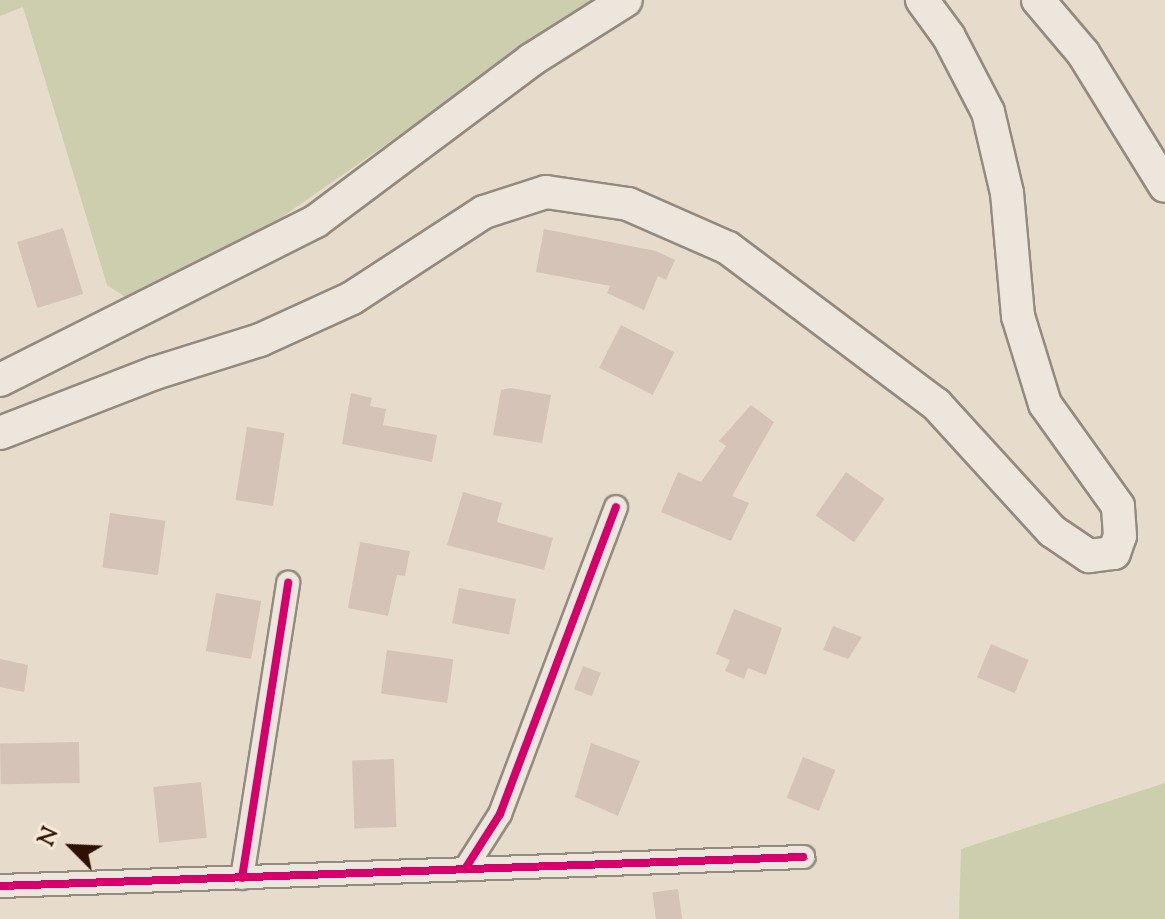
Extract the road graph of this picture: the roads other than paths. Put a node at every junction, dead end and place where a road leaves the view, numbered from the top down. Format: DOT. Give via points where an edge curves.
graph roads {
  1 [pos="626,0"];
  2 [pos="922,0"];
  3 [pos="1038,0"];
  4 [pos="1165,186"];
  5 [pos="0,380"];
  6 [pos="0,433"];
  7 [pos="616,507"];
  8 [pos="288,583"];
  9 [pos="803,857"];
  10 [pos="465,869"];
  11 [pos="242,878"];
  12 [pos="0,886"];
  1 -- 5 [label="main road" via="531,60 316,221"];
  2 -- 6 [label="main road" via="949,37 988,112 1007,193 1018,316 1045,404 1118,506 1120,536 1114,553 1089,556 1052,531 936,404 728,248 628,204 546,192 484,212 352,298 260,340 155,373"];
  3 -- 4 [label="main road" via="1083,53"];
  7 -- 10 [label="street" via="500,814"];
  8 -- 11 [label="street"];
  9 -- 10 [label="street"];
  10 -- 11 [label="street"];
  11 -- 12 [label="street"];
}
